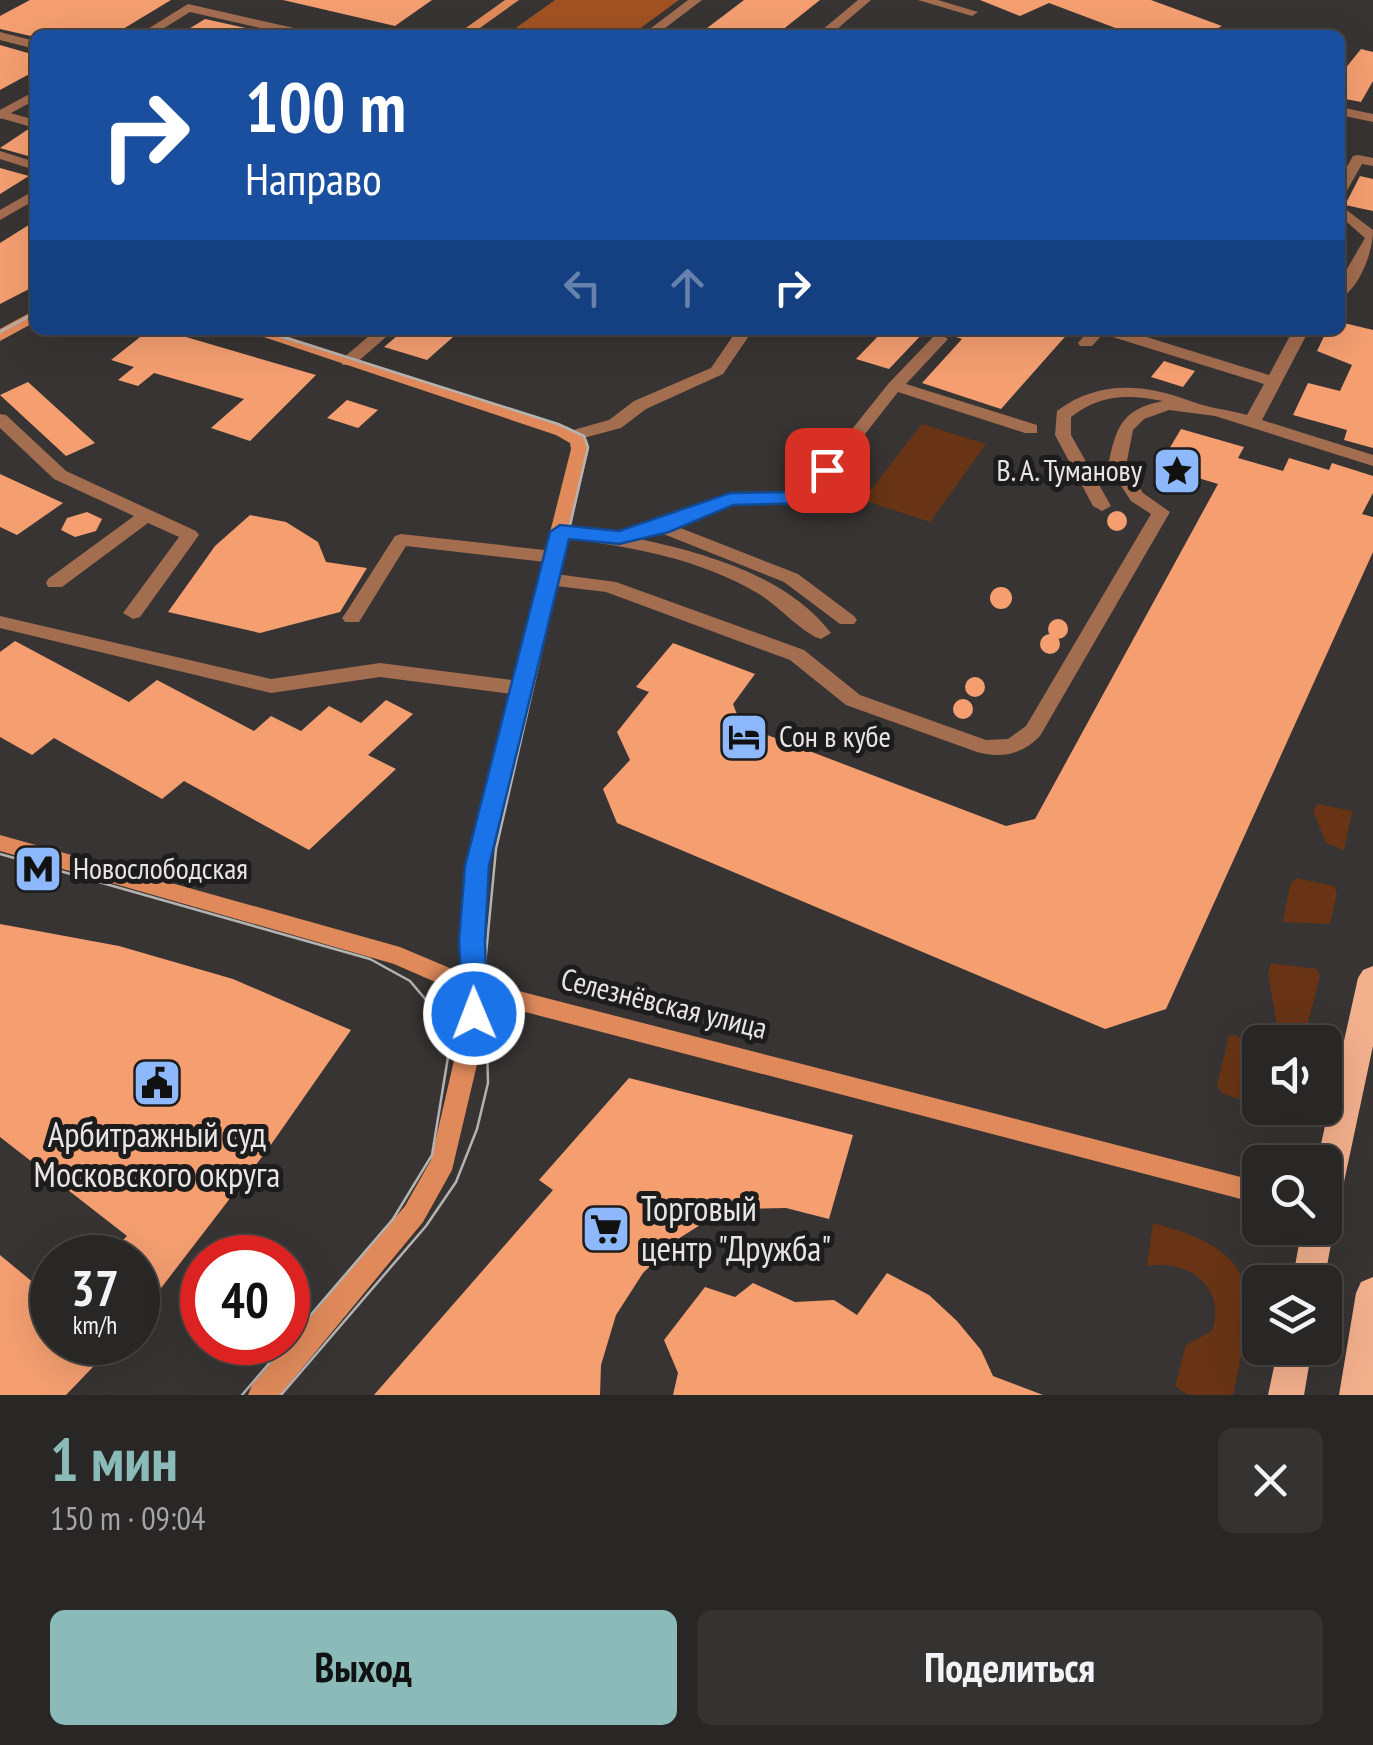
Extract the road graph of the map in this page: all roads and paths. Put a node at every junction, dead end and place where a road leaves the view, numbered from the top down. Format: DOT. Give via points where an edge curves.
graph roads {
  1 [pos="513,0"];
  2 [pos="696,0"];
  3 [pos="865,0"];
  4 [pos="924,0"];
  5 [pos="972,12"];
  6 [pos="152,30"];
  7 [pos="285,30"];
  8 [pos="469,30"];
  9 [pos="655,30"];
  10 [pos="828,30"];
  11 [pos="0,36"];
  12 [pos="30,44"];
  13 [pos="30,98"];
  14 [pos="1345,111"];
  15 [pos="0,115"];
  16 [pos="1373,118"];
  17 [pos="30,123"];
  18 [pos="0,156"];
  19 [pos="1373,162"];
  20 [pos="30,165"];
  21 [pos="1345,182"];
  22 [pos="30,197"];
  23 [pos="0,216"];
  24 [pos="1345,216"];
  25 [pos="1367,242"];
  26 [pos="1345,284"];
  27 [pos="30,319"];
  28 [pos="266,335"];
  29 [pos="380,335"];
  30 [pos="742,335"];
  31 [pos="1124,335"];
  32 [pos="1298,335"];
  33 [pos="0,336"];
  34 [pos="940,339"];
  35 [pos="348,362"];
  36 [pos="1274,382"];
  37 [pos="895,386"];
  38 [pos="1204,407"];
  39 [pos="0,418"];
  40 [pos="1252,422"];
  41 [pos="1031,428"];
  42 [pos="572,436"];
  43 [pos="1373,462"];
  44 [pos="1102,506"];
  45 [pos="147,515"];
  46 [pos="662,527"];
  47 [pos="560,532"];
  48 [pos="619,538"];
  49 [pos="554,557"];
  50 [pos="548,579"];
  51 [pos="54,583"];
  52 [pos="133,612"];
  53 [pos="352,618"];
  54 [pos="847,620"];
  55 [pos="0,622"];
  56 [pos="822,633"];
  57 [pos="520,688"];
  58 [pos="0,843"];
  59 [pos="1373,978"];
  60 [pos="476,990"];
  61 [pos="1336,1145"];
  62 [pos="1242,1187"];
  63 [pos="1373,1293"];
  64 [pos="1292,1365"];
  65 [pos="262,1395"];
  66 [pos="1286,1395"];
  67 [pos="1356,1395"];
  1 -- 8 [label="street"];
  2 -- 9 [label="street"];
  3 -- 10 [label="street"];
  4 -- 5 [label="street"];
  6 -- 7 [label="street" via="188,8"];
  11 -- 12 [label="street"];
  13 -- 15 [label="street"];
  14 -- 16 [label="street"];
  15 -- 17 [label="street"];
  18 -- 20 [label="street"];
  19 -- 21 [label="street" via="1358,159"];
  22 -- 23 [label="street"];
  24 -- 25 [label="street"];
  25 -- 26 [label="street"];
  27 -- 33 [label="street"];
  28 -- 35 [label="street"];
  29 -- 35 [label="street"];
  30 -- 42 [label="street" via="717,370 640,405 615,424"];
  31 -- 36 [label="street"];
  32 -- 36 [label="street"];
  34 -- 37 [label="street"];
  35 -- 42 [label="street"];
  36 -- 40 [label="street"];
  37 -- 41 [label="street"];
  37 -- 46 [label="street" via="805,498 730,499"];
  38 -- 40 [label="street"];
  38 -- 44 [label="street" via="1147,392 1111,391 1080,400 1063,415 1063,435"];
  38 -- 50 [label="street" via="1149,410 1124,430 1117,466 1137,497 1161,512 1033,730 1007,749 853,700 797,655 610,586"];
  39 -- 45 [label="street" via="60,476"];
  40 -- 43 [label="street"];
  42 -- 47 [label="street" via="580,450"];
  45 -- 51 [label="street"];
  45 -- 52 [label="street" via="190,535"];
  46 -- 48 [label="street"];
  46 -- 54 [label="street" via="791,578"];
  47 -- 48 [label="street"];
  47 -- 49 [label="street"];
  48 -- 56 [label="street" via="746,580 782,597"];
  49 -- 50 [label="street"];
  49 -- 53 [label="street" via="401,540"];
  50 -- 57 [label="street"];
  55 -- 57 [label="street" via="272,686 380,670"];
  57 -- 60 [label="street" via="477,866"];
  58 -- 60 [label="street, Селезнёвская улица" via="400,956"];
  59 -- 61 [label="main road"];
  60 -- 62 [label="street, Селезнёвская улица"];
  60 -- 65 [label="street" via="452,1126 424,1198"];
  63 -- 67 [label="main road"];
  64 -- 66 [label="main road"];
}
